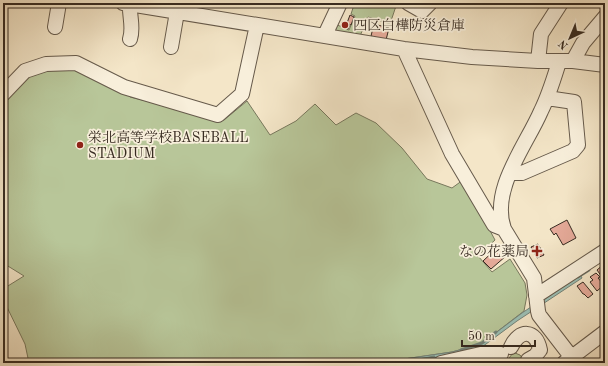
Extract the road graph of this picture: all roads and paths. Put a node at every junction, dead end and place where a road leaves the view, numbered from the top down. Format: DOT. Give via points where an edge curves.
graph roads {
  1 [pos="59,3"];
  2 [pos="340,3"];
  3 [pos="408,3"];
  4 [pos="430,3"];
  5 [pos="561,3"];
  6 [pos="126,4"];
  7 [pos="177,12"];
  8 [pos="605,17"];
  9 [pos="257,25"];
  10 [pos="55,27"];
  11 [pos="134,36"];
  12 [pos="325,36"];
  13 [pos="171,47"];
  14 [pos="404,49"];
  15 [pos="538,61"];
  16 [pos="566,61"];
  17 [pos="605,65"];
  18 [pos="3,94"];
  19 [pos="547,98"];
  20 [pos="510,173"];
  21 [pos="504,229"];
  22 [pos="605,251"];
  23 [pos="536,296"];
  24 [pos="605,332"];
  25 [pos="504,355"];
  26 [pos="529,361"];
  27 [pos="570,361"];
  28 [pos="456,362"];
  29 [pos="441,363"];
  1 -- 10 [label="street"];
  2 -- 12 [label="street"];
  3 -- 4 [label="street" via="422,11"];
  5 -- 15 [label="street" via="542,34"];
  6 -- 7 [label="street"];
  6 -- 11 [label="street"];
  7 -- 9 [label="street"];
  7 -- 13 [label="street"];
  8 -- 16 [label="street"];
  9 -- 12 [label="street"];
  9 -- 18 [label="street" via="242,94 218,115 124,87 76,64 46,64 25,71"];
  12 -- 14 [label="street"];
  14 -- 15 [label="street"];
  14 -- 21 [label="street" via="452,154 494,225"];
  15 -- 16 [label="street"];
  16 -- 17 [label="street"];
  16 -- 19 [label="street"];
  19 -- 20 [label="street"];
  19 -- 20 [label="street" via="574,102 578,145 574,151 522,173"];
  20 -- 21 [label="street" via="502,199 501,216"];
  21 -- 23 [label="street" via="534,278"];
  22 -- 23 [label="street"];
  23 -- 27 [label="street" via="539,315"];
  24 -- 27 [label="street"];
  25 -- 26 [label="street" via="514,346 520,349"];
  25 -- 26 [label="street" via="513,342 524,334 530,334 534,336 540,350"];
  25 -- 28 [label="street" via="485,353"];
  28 -- 29 [label="street"];
}
